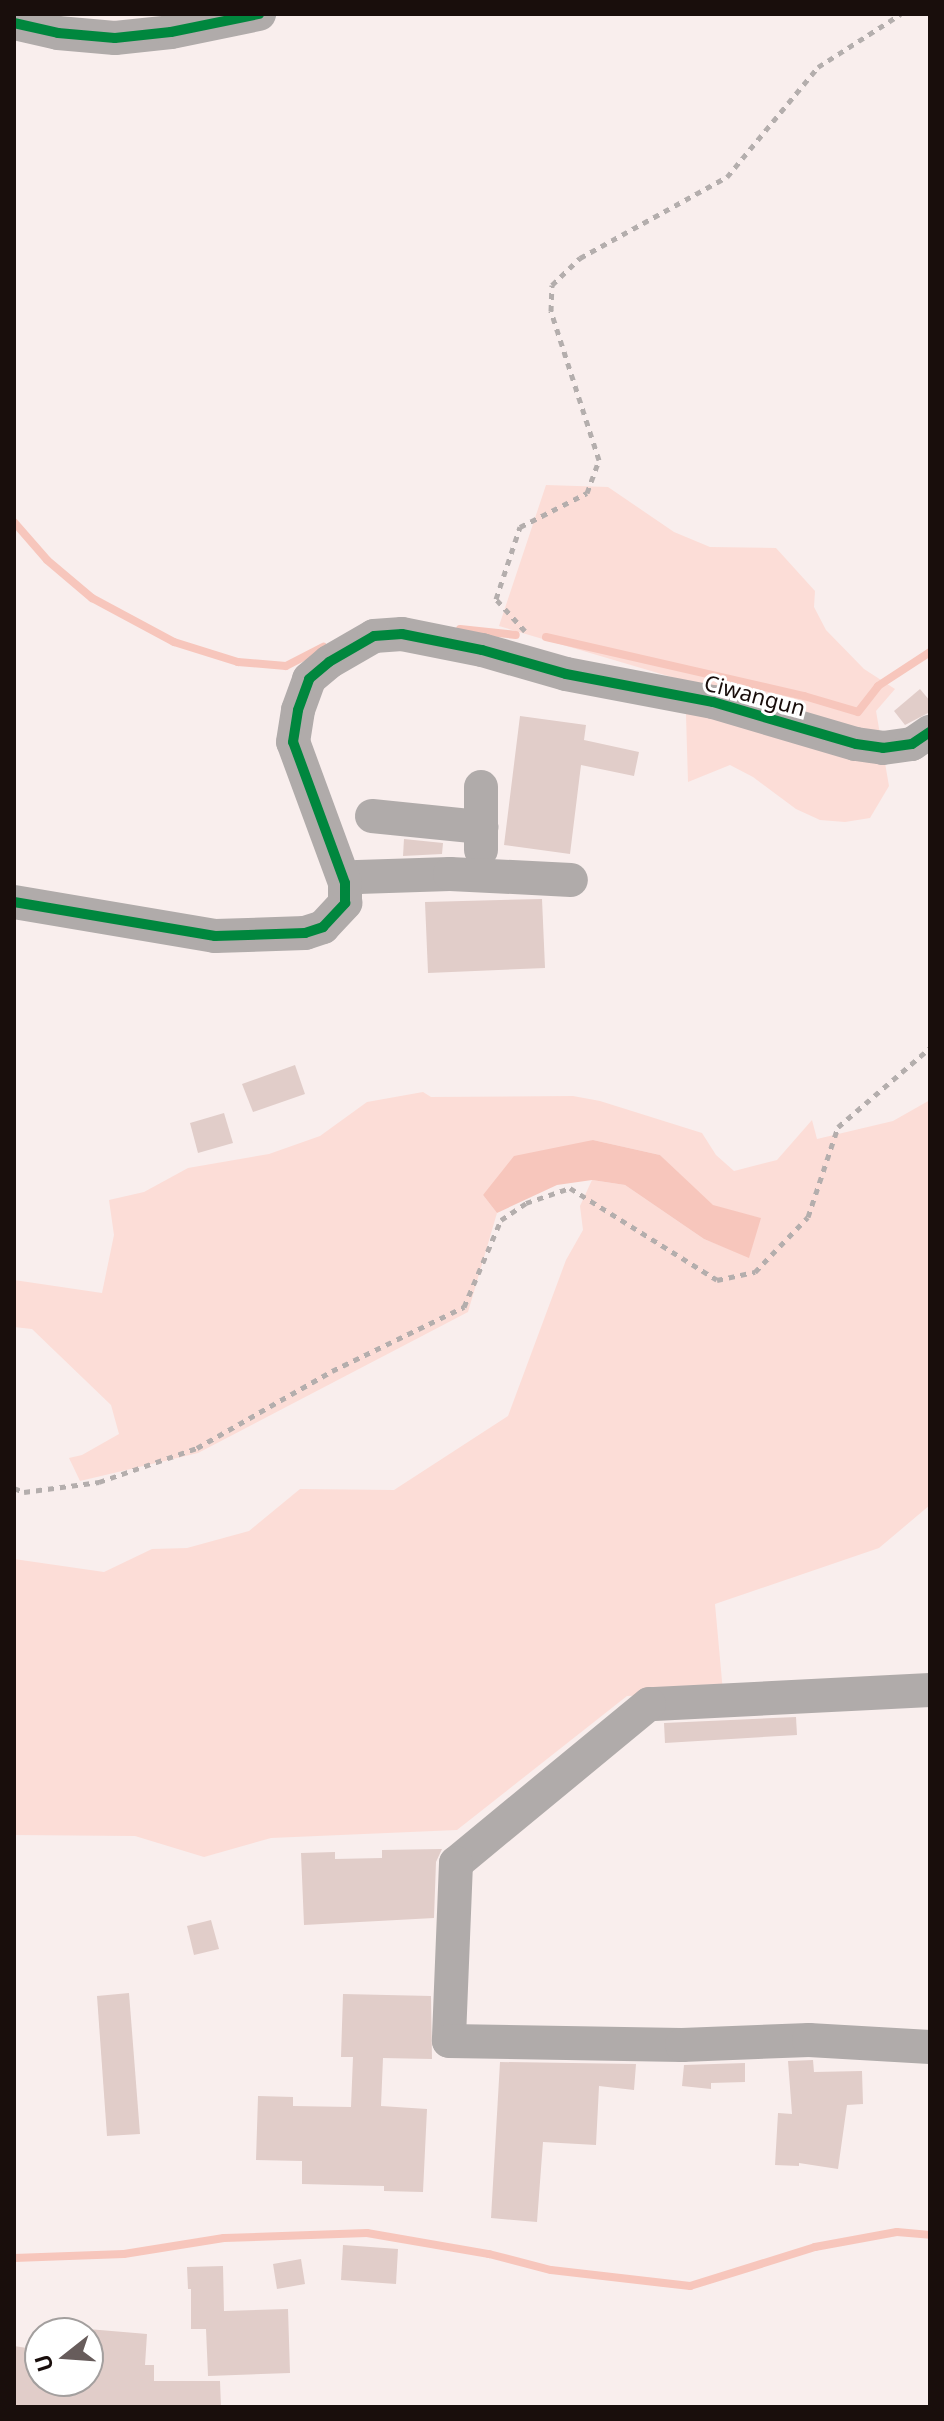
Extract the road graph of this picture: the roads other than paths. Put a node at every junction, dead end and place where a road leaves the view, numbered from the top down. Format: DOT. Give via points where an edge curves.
graph roads {
  1 [pos="259,14"];
  2 [pos="14,23"];
  3 [pos="930,732"];
  4 [pos="481,787"];
  5 [pos="372,816"];
  6 [pos="481,827"];
  7 [pos="481,875"];
  8 [pos="571,880"];
  9 [pos="345,883"];
  10 [pos="14,902"];
  11 [pos="930,1690"];
  12 [pos="930,2047"];
  1 -- 2 [label="street" via="115,38"];
  3 -- 9 [label="street, Ciwangun" via="912,744 856,744 713,702 566,674 482,650 402,634 374,636 309,679 293,742"];
  4 -- 6 [label="street"];
  5 -- 6 [label="street"];
  6 -- 7 [label="street"];
  7 -- 8 [label="street"];
  7 -- 9 [label="street" via="358,877"];
  9 -- 10 [label="street" via="345,903 323,927 305,933 215,936"];
  11 -- 12 [label="street" via="649,1704 456,1863 449,2041 682,2045 809,2040"];
}
